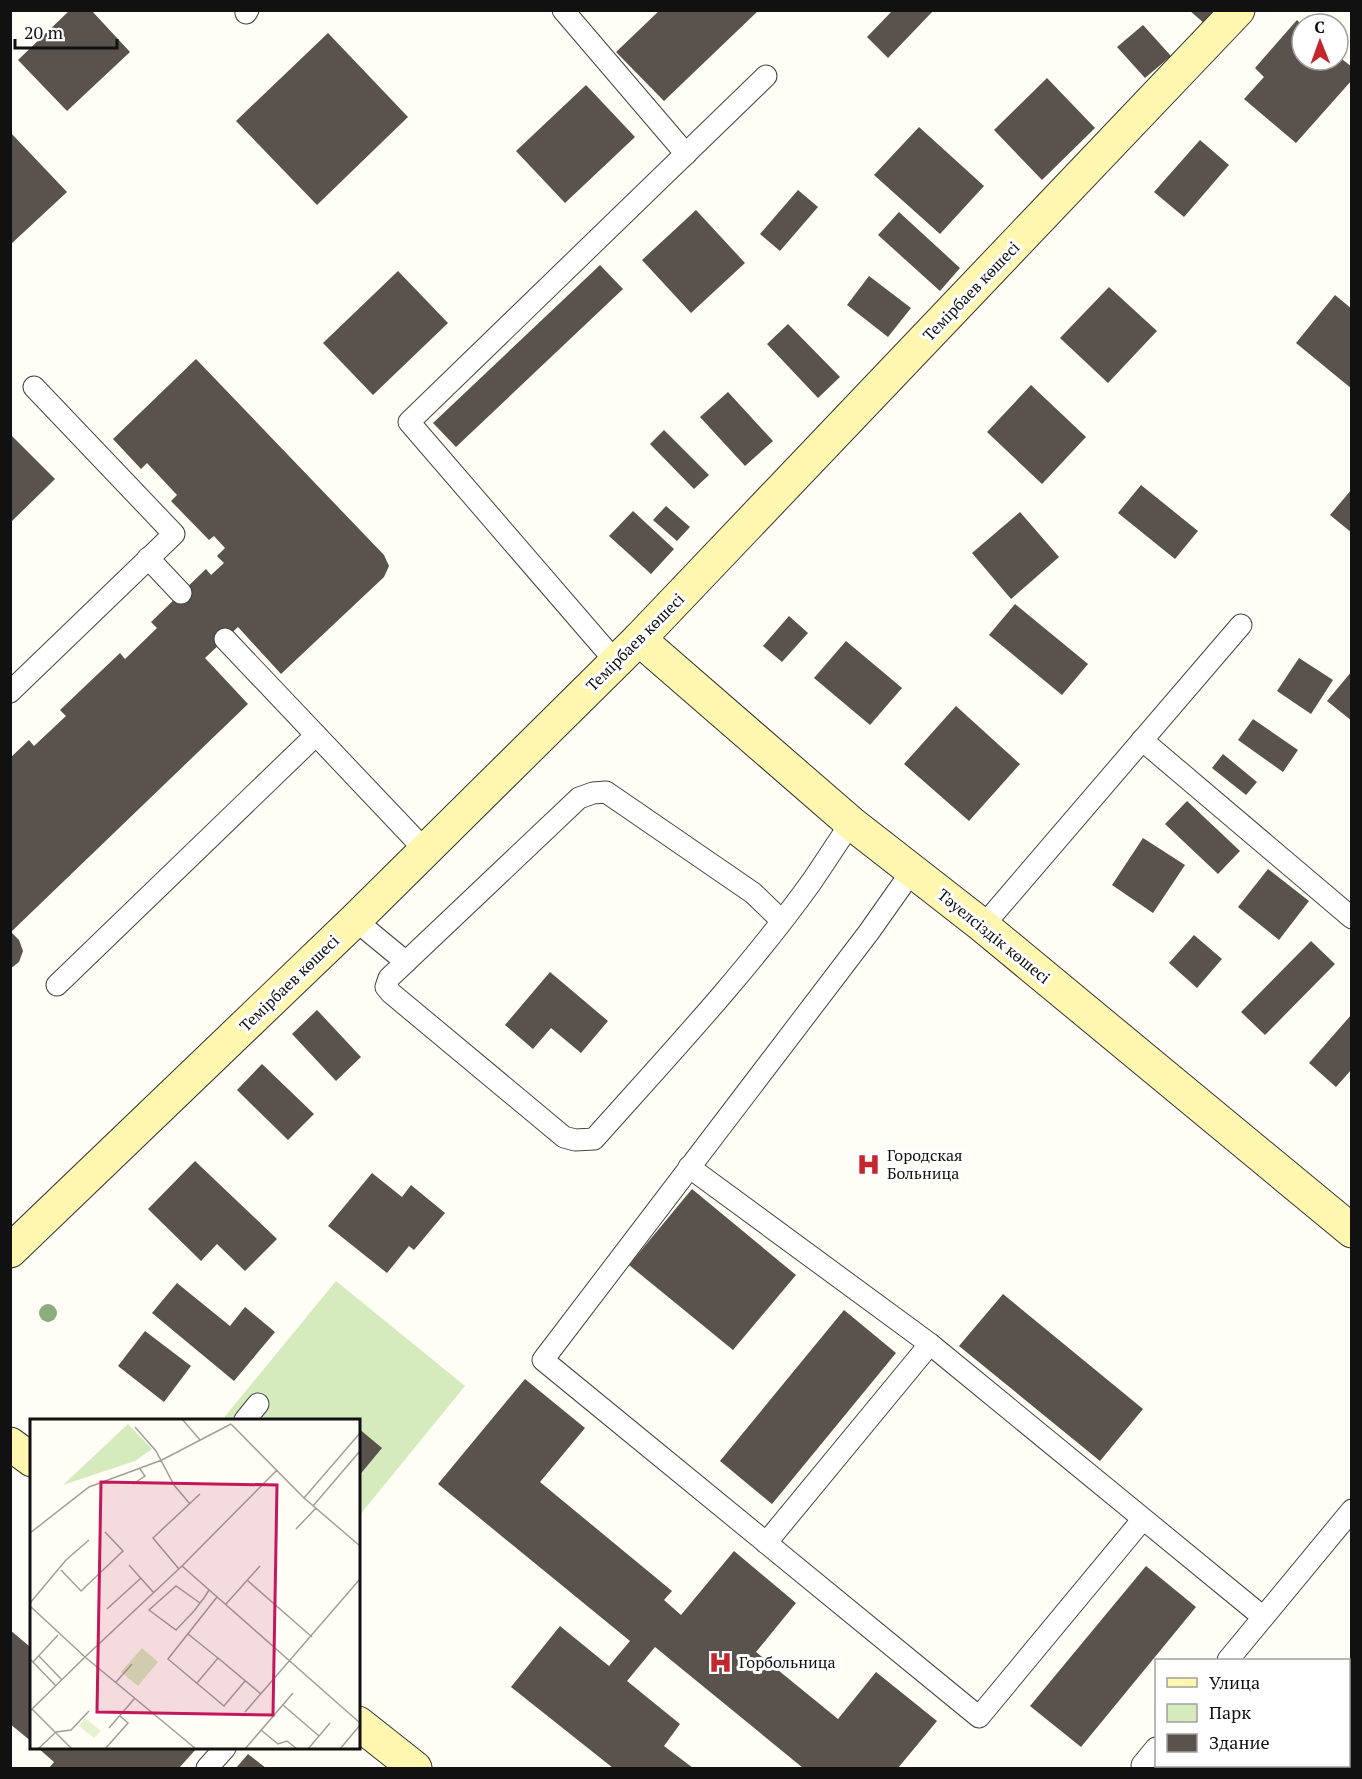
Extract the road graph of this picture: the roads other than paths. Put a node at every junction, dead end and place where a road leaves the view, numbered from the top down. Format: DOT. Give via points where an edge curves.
graph roads {
  1 [pos="563,10"];
  2 [pos="1238,10"];
  3 [pos="766,76"];
  4 [pos="686,154"];
  5 [pos="34,387"];
  6 [pos="148,558"];
  7 [pos="181,593"];
  8 [pos="1241,625"];
  9 [pos="225,639"];
  10 [pos="639,639"];
  11 [pos="616,662"];
  12 [pos="10,692"];
  13 [pos="316,735"];
  14 [pos="1142,740"];
  15 [pos="850,823"];
  16 [pos="425,850"];
  17 [pos="912,871"];
  18 [pos="1352,918"];
  19 [pos="355,920"];
  20 [pos="781,920"];
  21 [pos="983,926"];
  22 [pos="406,962"];
  23 [pos="57,985"];
  24 [pos="689,1167"];
  25 [pos="1352,1231"];
  26 [pos="10,1251"];
  27 [pos="930,1344"];
  28 [pos="10,1444"];
  29 [pos="30,1459"];
  30 [pos="1352,1510"];
  31 [pos="1143,1519"];
  32 [pos="766,1543"];
  33 [pos="1263,1617"];
  34 [pos="1229,1659"];
  35 [pos="360,1725"];
  36 [pos="224,1749"];
  37 [pos="1155,1749"];
  38 [pos="1142,1765"];
  39 [pos="207,1768"];
  40 [pos="415,1768"];
  1 -- 4 [label="lane"];
  2 -- 10 [label="main road, Темірбаев көшесі"];
  3 -- 4 [label="lane"];
  4 -- 11 [label="lane" via="409,422"];
  5 -- 6 [label="lane" via="174,534"];
  6 -- 7 [label="lane"];
  6 -- 12 [label="lane"];
  8 -- 14 [label="lane"];
  9 -- 13 [label="lane"];
  10 -- 11 [label="main road, Темірбаев көшесі"];
  10 -- 15 [label="main road, Тәуелсіздік көшесі"];
  11 -- 16 [label="main road, Темірбаев көшесі"];
  13 -- 16 [label="lane"];
  13 -- 23 [label="lane"];
  14 -- 18 [label="lane"];
  14 -- 21 [label="lane"];
  15 -- 17 [label="main road, Тәуелсіздік көшесі"];
  15 -- 20 [label="lane"];
  16 -- 19 [label="main road, Темірбаев көшесі"];
  17 -- 21 [label="main road, Тәуелсіздік көшесі"];
  17 -- 24 [label="lane"];
  19 -- 22 [label="lane"];
  19 -- 26 [label="main road, Темірбаев көшесі"];
  20 -- 22 [label="lane" via="753,893 606,792 593,793 579,798"];
  20 -- 22 [label="lane" via="732,983 594,1139 564,1137 391,993 386,987 389,978"];
  21 -- 25 [label="main road, Тәуелсіздік көшесі"];
  24 -- 27 [label="lane"];
  24 -- 32 [label="lane" via="543,1360"];
  27 -- 31 [label="lane"];
  27 -- 32 [label="lane"];
  28 -- 29 [label="main road"];
  30 -- 33 [label="lane"];
  31 -- 32 [label="lane" via="979,1717"];
  31 -- 33 [label="lane"];
  33 -- 34 [label="lane"];
  35 -- 40 [label="main road"];
  36 -- 39 [label="lane"];
  37 -- 38 [label="lane"];
}
